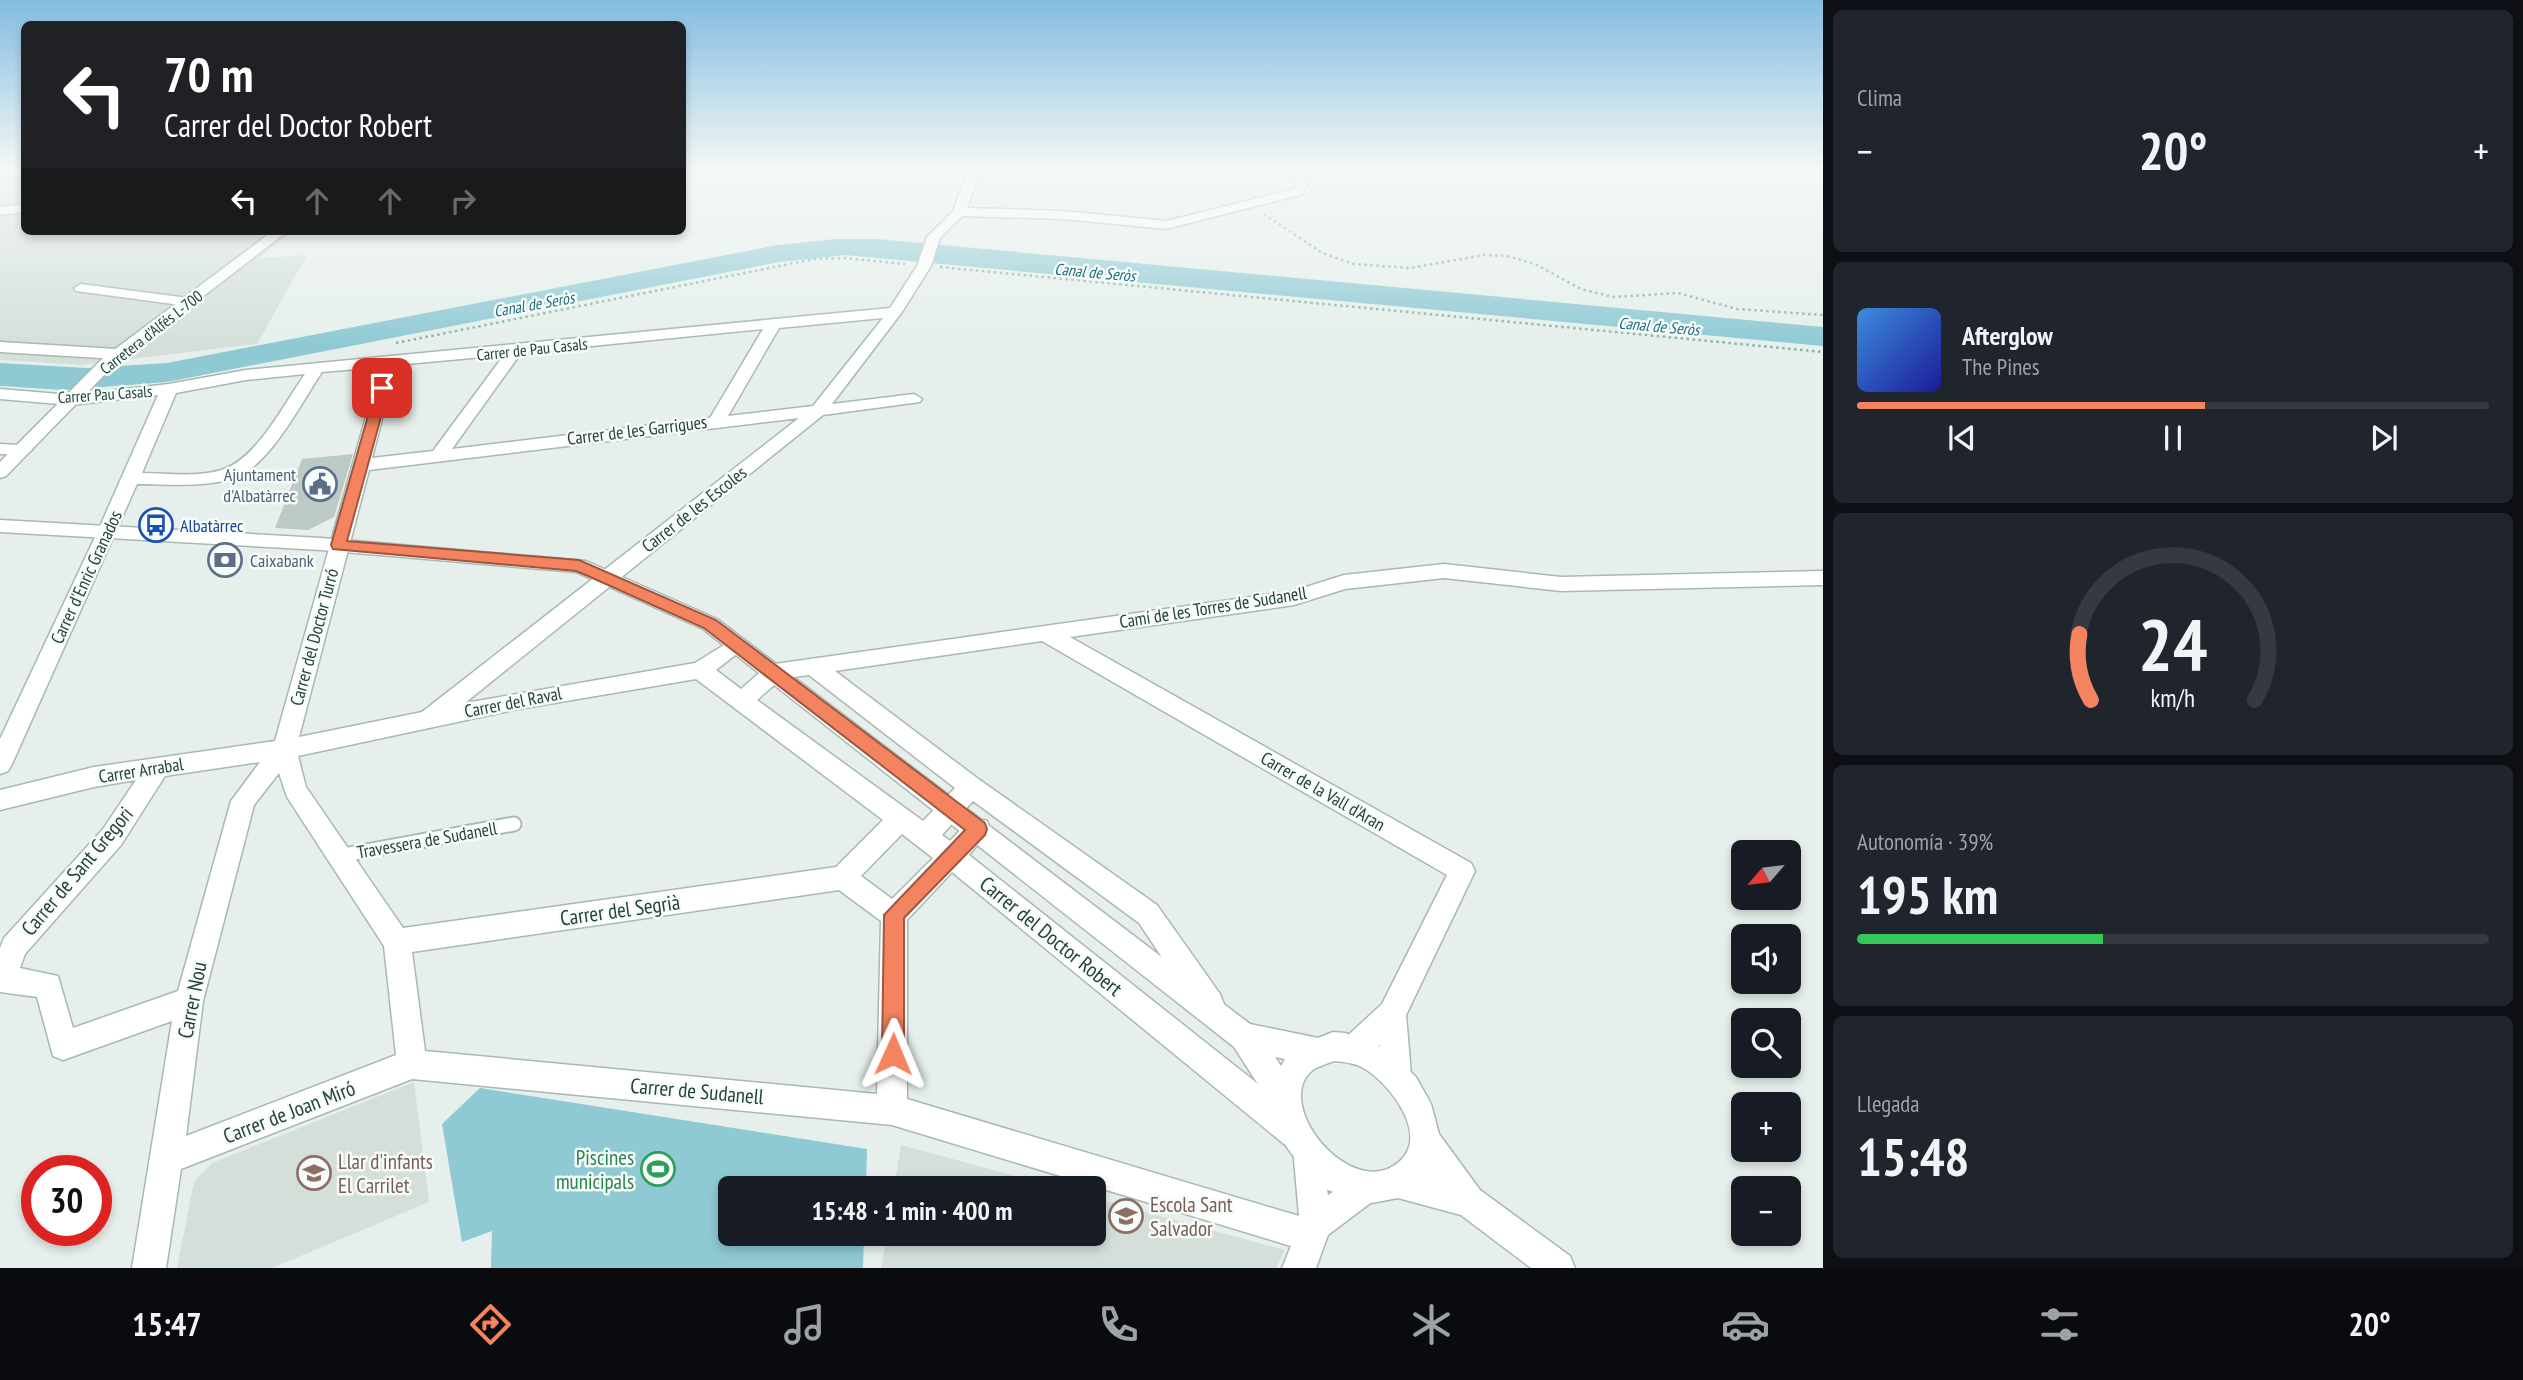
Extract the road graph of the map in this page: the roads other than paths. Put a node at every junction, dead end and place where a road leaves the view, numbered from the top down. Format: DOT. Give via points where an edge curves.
graph roads {
  1 [pos="944,228"];
  2 [pos="276,235"];
  3 [pos="80,288"];
  4 [pos="188,302"];
  5 [pos="895,312"];
  6 [pos="773,325"];
  7 [pos="0,347"];
  8 [pos="515,351"];
  9 [pos="113,358"];
  10 [pos="389,363"];
  11 [pos="316,370"];
  12 [pos="169,389"];
  13 [pos="0,394"];
  14 [pos="914,399"];
  15 [pos="71,400"];
  16 [pos="819,410"];
  17 [pos="717,421"];
  18 [pos="0,449"];
  19 [pos="23,450"];
  20 [pos="438,456"];
  21 [pos="361,465"];
  22 [pos="0,472"];
  23 [pos="131,478"];
  24 [pos="0,526"];
  25 [pos="107,533"];
  26 [pos="338,545"];
  27 [pos="607,578"];
  28 [pos="1823,578"];
  29 [pos="1045,633"];
  30 [pos="737,645"];
  31 [pos="813,666"];
  32 [pos="700,670"];
  33 [pos="775,672"];
  34 [pos="743,701"];
  35 [pos="429,719"];
  36 [pos="284,748"];
  37 [pos="0,764"];
  38 [pos="158,767"];
  39 [pos="971,787"];
  40 [pos="0,800"];
  41 [pos="951,808"];
  42 [pos="900,819"];
  43 [pos="514,824"];
  44 [pos="978,829"];
  45 [pos="924,837"];
  46 [pos="339,856"];
  47 [pos="952,857"];
  48 [pos="843,878"];
  49 [pos="894,915"];
  50 [pos="397,942"];
  51 [pos="1,979"];
  52 [pos="188,1000"];
  53 [pos="1392,1014"];
  54 [pos="1217,1015"];
  55 [pos="1244,1037"];
  56 [pos="1354,1049"];
  57 [pos="1313,1050"];
  58 [pos="412,1064"];
  59 [pos="1396,1074"];
  60 [pos="1285,1098"];
  61 [pos="892,1110"];
  62 [pos="1425,1140"];
  63 [pos="1301,1141"];
  64 [pos="167,1159"];
  65 [pos="1381,1184"];
  66 [pos="1469,1201"];
  67 [pos="1314,1230"];
  68 [pos="149,1268"];
  69 [pos="1299,1268"];
  70 [pos="1558,1268"];
  1 -- 5 [label="street, Carrer de les Escoles" via="932,242"];
  2 -- 4 [label="street, Carretera d'Alfés L-700"];
  3 -- 4 [label="street"];
  4 -- 9 [label="street, Carretera d'Alfés L-700"];
  5 -- 6 [label="street, Carrer de Pau Casals"];
  5 -- 16 [label="street, Carrer de les Escoles"];
  6 -- 8 [label="street, Carrer de Pau Casals"];
  6 -- 17 [label="street"];
  7 -- 9 [label="street"];
  8 -- 10 [label="street, Carrer de Pau Casals"];
  8 -- 20 [label="street"];
  9 -- 15 [label="street, Carretera d'Alfés L-700"];
  10 -- 11 [label="street, Carrer de Pau Casals"];
  10 -- 21 [label="street, Carrer del Doctor Turró"];
  11 -- 12 [label="street, Carrer de Pau Casals" via="246,375"];
  11 -- 23 [label="street" via="257,452 238,470 207,477"];
  12 -- 15 [label="street, Carrer Pau Casals"];
  12 -- 23 [label="street, Carrer d'Enric Granados"];
  13 -- 15 [label="street, Carrer Pau Casals"];
  14 -- 16 [label="street, Carrer de les Garrigues"];
  15 -- 19 [label="street, Carretera d'Alfés L-700"];
  16 -- 17 [label="street, Carrer de les Garrigues"];
  16 -- 27 [label="street, Carrer de les Escoles"];
  17 -- 20 [label="street, Carrer de les Garrigues"];
  18 -- 19 [label="street"];
  19 -- 22 [label="street, Carretera d'Alfés L-700"];
  20 -- 21 [label="street, Carrer de les Garrigues"];
  21 -- 26 [label="street, Carrer del Doctor Turró"];
  23 -- 25 [label="street, Carrer d'Enric Granados"];
  24 -- 25 [label="street, Carrer del Doctor Robert"];
  25 -- 26 [label="street, Carrer del Doctor Robert"];
  25 -- 37 [label="street, Carrer d'Enric Granados"];
  26 -- 27 [label="street, Carrer del Doctor Robert" via="579,566"];
  26 -- 36 [label="street, Carrer del Doctor Turró"];
  27 -- 30 [label="street, Carrer del Doctor Robert" via="710,624"];
  27 -- 35 [label="street, Carrer de les Escoles"];
  28 -- 29 [label="street, Camí de les Torres de Sudanell" via="1561,584 1444,571 1344,582 1294,598"];
  29 -- 31 [label="street, Camí de les Torres de Sudanell"];
  29 -- 53 [label="street, Carrer de la Vall d'Aran" via="1462,871"];
  30 -- 32 [label="street, Carrer del Raval"];
  30 -- 33 [label="street, Carrer del Doctor Robert"];
  31 -- 33 [label="street"];
  31 -- 39 [label="street, Carrer del Doctor Robert"];
  32 -- 34 [label="street, Carrer del Doctor Robert"];
  32 -- 35 [label="street, Carrer del Raval"];
  33 -- 34 [label="street"];
  33 -- 41 [label="street, Carrer del Doctor Robert"];
  34 -- 42 [label="street, Carrer del Doctor Robert"];
  35 -- 36 [label="street, Carrer del Raval"];
  36 -- 38 [label="street, Carrer Arrabal"];
  36 -- 46 [label="street" via="295,790"];
  36 -- 52 [label="street, Carrer Nou" via="243,801"];
  38 -- 40 [label="street, Carrer Arrabal"];
  38 -- 51 [label="street, Carrer de Sant Gregori" via="112,837 14,947"];
  39 -- 41 [label="street"];
  39 -- 54 [label="street, Carrer del Doctor Robert" via="1148,914"];
  41 -- 44 [label="street, Carrer del Doctor Robert"];
  41 -- 45 [label="street"];
  42 -- 45 [label="street, Carrer del Doctor Robert"];
  42 -- 48 [label="street"];
  43 -- 46 [label="lane, Travessera de Sudanell"];
  44 -- 47 [label="street"];
  44 -- 54 [label="street, Carrer del Doctor Robert"];
  45 -- 47 [label="street, Carrer del Doctor Robert"];
  46 -- 50 [label="street"];
  47 -- 49 [label="street"];
  47 -- 63 [label="street, Carrer del Doctor Robert"];
  48 -- 49 [label="street"];
  48 -- 50 [label="street, Carrer del Segrià"];
  49 -- 61 [label="street"];
  50 -- 58 [label="street"];
  51 -- 52 [label="street" via="48,985 63,1046"];
  52 -- 64 [label="street, Carrer Nou"];
  53 -- 56 [label="street, Carrer de la Vall d'Aran"];
  53 -- 59 [label="street, Carrer de la Vall d'Aran"];
  54 -- 55 [label="street, Carrer del Doctor Robert"];
  55 -- 57 [label="street, Carrer del Doctor Robert"];
  55 -- 60 [label="street, Carrer del Doctor Robert"];
  56 -- 57 [label="street" via="1333,1046"];
  56 -- 59 [label="street"];
  57 -- 60 [label="street" via="1298,1061 1288,1078"];
  58 -- 61 [label="street, Carrer de Sudanell"];
  58 -- 64 [label="street, Carrer de Joan Miró"];
  59 -- 62 [label="street" via="1417,1105"];
  60 -- 63 [label="street"];
  61 -- 67 [label="street, Carrer de Sudanell"];
  62 -- 65 [label="street" via="1420,1161 1407,1177"];
  62 -- 66 [label="street"];
  63 -- 65 [label="street" via="1320,1164 1342,1180"];
  63 -- 67 [label="street"];
  64 -- 68 [label="street, Carrer Nou"];
  65 -- 66 [label="street"];
  65 -- 67 [label="street"];
  66 -- 70 [label="street"];
  67 -- 69 [label="street"];
}
